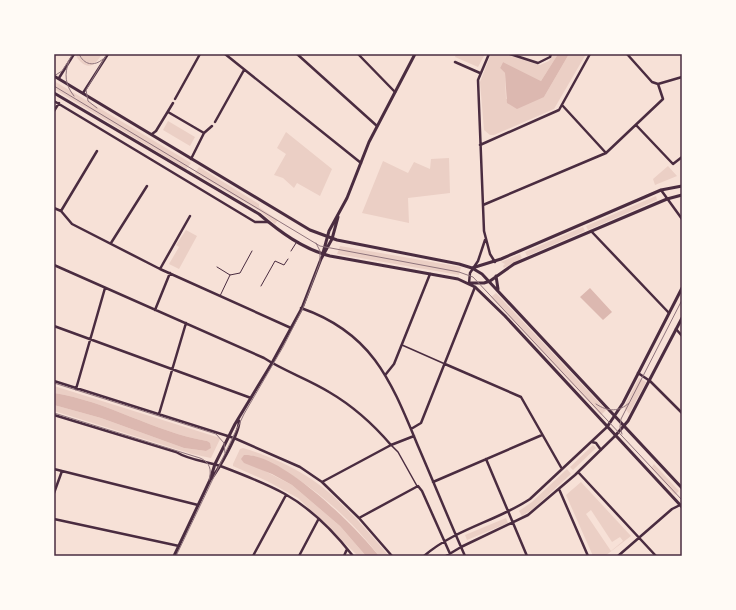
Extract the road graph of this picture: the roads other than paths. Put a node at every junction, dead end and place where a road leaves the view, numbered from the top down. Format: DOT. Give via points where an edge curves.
graph roads {
  1 [pos="74,54"];
  2 [pos="108,54"];
  3 [pos="200,54"];
  4 [pos="225,54"];
  5 [pos="297,54"];
  6 [pos="358,54"];
  7 [pos="489,54"];
  8 [pos="510,54"];
  9 [pos="551,54"];
  10 [pos="590,54"];
  11 [pos="627,54"];
  12 [pos="414,55"];
  13 [pos="455,62"];
  14 [pos="244,70"];
  15 [pos="480,73"];
  16 [pos="54,76"];
  17 [pos="682,77"];
  18 [pos="59,78"];
  19 [pos="658,84"];
  20 [pos="54,93"];
  21 [pos="83,93"];
  22 [pos="396,93"];
  23 [pos="175,99"];
  24 [pos="54,101"];
  25 [pos="59,103"];
  26 [pos="173,103"];
  27 [pos="562,105"];
  28 [pos="54,111"];
  29 [pos="168,112"];
  30 [pos="214,122"];
  31 [pos="636,125"];
  32 [pos="212,126"];
  33 [pos="377,126"];
  34 [pos="204,133"];
  35 [pos="152,134"];
  36 [pos="480,145"];
  37 [pos="97,151"];
  38 [pos="606,152"];
  39 [pos="682,157"];
  40 [pos="191,159"];
  41 [pos="361,163"];
  42 [pos="147,186"];
  43 [pos="682,186"];
  44 [pos="660,190"];
  45 [pos="682,195"];
  46 [pos="668,200"];
  47 [pos="483,205"];
  48 [pos="54,208"];
  49 [pos="61,211"];
  50 [pos="190,216"];
  51 [pos="338,217"];
  52 [pos="682,219"];
  53 [pos="268,222"];
  54 [pos="591,231"];
  55 [pos="327,237"];
  56 [pos="332,239"];
  57 [pos="485,240"];
  58 [pos="297,242"];
  59 [pos="111,243"];
  60 [pos="252,251"];
  61 [pos="291,251"];
  62 [pos="522,251"];
  63 [pos="323,254"];
  64 [pos="288,259"];
  65 [pos="526,259"];
  66 [pos="495,262"];
  67 [pos="54,265"];
  68 [pos="217,267"];
  69 [pos="472,268"];
  70 [pos="160,269"];
  71 [pos="170,273"];
  72 [pos="430,274"];
  73 [pos="230,275"];
  74 [pos="496,276"];
  75 [pos="490,281"];
  76 [pos="469,283"];
  77 [pos="261,286"];
  78 [pos="475,287"];
  79 [pos="105,288"];
  80 [pos="498,288"];
  81 [pos="682,288"];
  82 [pos="220,296"];
  83 [pos="301,308"];
  84 [pos="155,310"];
  85 [pos="669,313"];
  86 [pos="682,318"];
  87 [pos="186,324"];
  88 [pos="54,326"];
  89 [pos="292,328"];
  90 [pos="676,330"];
  91 [pos="682,336"];
  92 [pos="91,339"];
  93 [pos="402,345"];
  94 [pos="273,364"];
  95 [pos="445,364"];
  96 [pos="172,369"];
  97 [pos="386,374"];
  98 [pos="638,374"];
  99 [pos="54,381"];
  100 [pos="650,381"];
  101 [pos="76,389"];
  102 [pos="251,398"];
  103 [pos="682,413"];
  104 [pos="159,414"];
  105 [pos="54,415"];
  106 [pos="615,416"];
  107 [pos="239,421"];
  108 [pos="625,426"];
  109 [pos="607,427"];
  110 [pos="411,429"];
  111 [pos="542,435"];
  112 [pos="414,436"];
  113 [pos="616,436"];
  114 [pos="229,437"];
  115 [pos="234,438"];
  116 [pos="592,442"];
  117 [pos="391,445"];
  118 [pos="601,450"];
  119 [pos="486,459"];
  120 [pos="216,464"];
  121 [pos="220,466"];
  122 [pos="54,469"];
  123 [pos="562,469"];
  124 [pos="62,471"];
  125 [pos="578,472"];
  126 [pos="210,480"];
  127 [pos="322,482"];
  128 [pos="433,482"];
  129 [pos="418,486"];
  130 [pos="682,488"];
  131 [pos="559,489"];
  132 [pos="54,493"];
  133 [pos="286,495"];
  134 [pos="199,505"];
  135 [pos="681,506"];
  136 [pos="508,512"];
  137 [pos="359,518"];
  138 [pos="54,519"];
  139 [pos="318,520"];
  140 [pos="514,523"];
  141 [pos="457,535"];
  142 [pos="640,538"];
  143 [pos="445,542"];
  144 [pos="179,546"];
  145 [pos="461,547"];
  146 [pos="348,549"];
  147 [pos="451,555"];
  148 [pos="174,556"];
  149 [pos="253,556"];
  150 [pos="299,556"];
  151 [pos="344,556"];
  152 [pos="353,556"];
  153 [pos="392,556"];
  154 [pos="424,556"];
  155 [pos="446,556"];
  156 [pos="465,556"];
  157 [pos="527,556"];
  158 [pos="588,556"];
  159 [pos="618,556"];
  160 [pos="656,556"];
  1 -- 18 [label="street"];
  2 -- 21 [label="street"];
  3 -- 23 [label="street"];
  4 -- 14 [label="street"];
  5 -- 33 [label="street"];
  6 -- 22 [label="street"];
  7 -- 15 [label="street"];
  8 -- 9 [label="street" via="538,63"];
  10 -- 27 [label="street"];
  11 -- 19 [label="street" via="652,82"];
  12 -- 22 [label="main road"];
  13 -- 15 [label="street"];
  14 -- 30 [label="street"];
  14 -- 41 [label="street"];
  15 -- 36 [label="street"];
  16 -- 18 [label="main road"];
  17 -- 19 [label="street"];
  18 -- 21 [label="main road"];
  19 -- 31 [label="street" via="663,99"];
  20 -- 53 [label="main road" via="259,214"];
  21 -- 35 [label="main road"];
  22 -- 33 [label="main road"];
  24 -- 25 [label="street"];
  25 -- 28 [label="street"];
  25 -- 53 [label="street" via="255,222"];
  26 -- 29 [label="street"];
  27 -- 36 [label="street" via="555,113"];
  27 -- 38 [label="street"];
  29 -- 34 [label="street"];
  29 -- 35 [label="street"];
  31 -- 38 [label="street"];
  31 -- 39 [label="street" via="673,164"];
  32 -- 34 [label="street"];
  33 -- 41 [label="main road"];
  34 -- 40 [label="street"];
  35 -- 40 [label="main road"];
  36 -- 47 [label="street"];
  37 -- 49 [label="street"];
  38 -- 47 [label="street"];
  40 -- 55 [label="main road" via="310,230"];
  41 -- 51 [label="main road"];
  42 -- 59 [label="street"];
  43 -- 44 [label="main road"];
  44 -- 46 [label="street"];
  44 -- 62 [label="main road"];
  45 -- 46 [label="main road"];
  46 -- 52 [label="street"];
  46 -- 54 [label="main road"];
  47 -- 57 [label="street"];
  48 -- 49 [label="street"];
  49 -- 59 [label="street" via="72,224"];
  50 -- 70 [label="street"];
  51 -- 55 [label="main road"];
  51 -- 56 [label="main road"];
  53 -- 58 [label="main road"];
  54 -- 65 [label="main road"];
  54 -- 85 [label="street"];
  55 -- 56 [label="main road"];
  55 -- 63 [label="main road"];
  56 -- 63 [label="main road"];
  56 -- 69 [label="main road"];
  57 -- 66 [label="street"];
  57 -- 69 [label="street" via="478,261"];
  58 -- 61 [label="lane"];
  58 -- 63 [label="main road"];
  59 -- 70 [label="street"];
  60 -- 73 [label="lane" via="240,273"];
  62 -- 65 [label="main road"];
  62 -- 66 [label="main road"];
  63 -- 72 [label="main road"];
  63 -- 83 [label="main road"];
  64 -- 77 [label="lane" via="284,265 275,261"];
  65 -- 74 [label="main road"];
  66 -- 69 [label="main road"];
  67 -- 79 [label="street"];
  68 -- 73 [label="lane"];
  69 -- 75 [label="main road"];
  69 -- 76 [label="street"];
  70 -- 71 [label="street"];
  71 -- 82 [label="street"];
  71 -- 84 [label="street"];
  72 -- 76 [label="main road"];
  72 -- 93 [label="street"];
  73 -- 82 [label="lane"];
  74 -- 75 [label="main road"];
  74 -- 80 [label="main road"];
  75 -- 76 [label="main road"];
  75 -- 80 [label="main road"];
  76 -- 78 [label="main road"];
  78 -- 95 [label="street"];
  78 -- 109 [label="main road"];
  79 -- 84 [label="street"];
  79 -- 92 [label="street"];
  80 -- 106 [label="main road"];
  81 -- 85 [label="main road"];
  82 -- 89 [label="street"];
  83 -- 89 [label="main road"];
  83 -- 97 [label="street" via="321,315 345,329 367,350"];
  84 -- 87 [label="street"];
  85 -- 98 [label="main road"];
  86 -- 90 [label="main road"];
  87 -- 94 [label="street"];
  87 -- 96 [label="street"];
  88 -- 92 [label="street"];
  89 -- 94 [label="main road"];
  90 -- 91 [label="street"];
  90 -- 100 [label="main road"];
  92 -- 96 [label="street"];
  92 -- 101 [label="street"];
  93 -- 95 [label="street"];
  93 -- 97 [label="street" via="394,364"];
  94 -- 102 [label="main road"];
  94 -- 117 [label="street" via="330,392 354,408"];
  95 -- 110 [label="street" via="421,423"];
  95 -- 111 [label="street" via="519,396"];
  96 -- 102 [label="street"];
  96 -- 104 [label="street"];
  97 -- 110 [label="street"];
  98 -- 100 [label="street"];
  98 -- 106 [label="main road"];
  99 -- 101 [label="street"];
  100 -- 103 [label="street"];
  100 -- 108 [label="main road"];
  101 -- 104 [label="street"];
  102 -- 107 [label="main road"];
  104 -- 114 [label="street"];
  105 -- 120 [label="street" via="176,452 183,457"];
  106 -- 108 [label="main road"];
  106 -- 109 [label="main road"];
  107 -- 114 [label="main road"];
  107 -- 115 [label="main road"];
  108 -- 113 [label="main road"];
  108 -- 130 [label="main road"];
  109 -- 113 [label="main road"];
  109 -- 116 [label="street"];
  110 -- 112 [label="street"];
  111 -- 119 [label="street"];
  111 -- 123 [label="street"];
  112 -- 117 [label="street"];
  112 -- 128 [label="street"];
  113 -- 118 [label="street"];
  113 -- 135 [label="main road"];
  114 -- 115 [label="street"];
  114 -- 120 [label="main road"];
  115 -- 121 [label="main road"];
  115 -- 127 [label="street" via="295,464"];
  116 -- 118 [label="street" via="596,442"];
  116 -- 123 [label="street"];
  117 -- 127 [label="street"];
  117 -- 129 [label="street"];
  118 -- 125 [label="street"];
  119 -- 128 [label="street"];
  119 -- 136 [label="street"];
  120 -- 121 [label="street"];
  120 -- 126 [label="main road"];
  121 -- 126 [label="main road"];
  121 -- 133 [label="street" via="255,479"];
  122 -- 124 [label="street"];
  123 -- 136 [label="street" via="530,499"];
  124 -- 132 [label="street"];
  124 -- 134 [label="street"];
  125 -- 131 [label="street"];
  125 -- 142 [label="street"];
  126 -- 134 [label="main road"];
  127 -- 137 [label="street"];
  128 -- 141 [label="street"];
  129 -- 137 [label="street"];
  129 -- 143 [label="street"];
  131 -- 140 [label="street" via="536,510"];
  131 -- 158 [label="street"];
  133 -- 139 [label="street"];
  133 -- 149 [label="street"];
  134 -- 144 [label="main road"];
  135 -- 142 [label="street" via="675,508"];
  136 -- 140 [label="street"];
  136 -- 141 [label="street"];
  137 -- 153 [label="street"];
  138 -- 144 [label="street"];
  139 -- 146 [label="street"];
  139 -- 150 [label="street"];
  140 -- 145 [label="street"];
  140 -- 157 [label="street"];
  141 -- 143 [label="street"];
  141 -- 145 [label="street"];
  142 -- 159 [label="street"];
  142 -- 160 [label="street"];
  143 -- 147 [label="street"];
  143 -- 154 [label="street"];
  144 -- 148 [label="main road"];
  145 -- 147 [label="street"];
  145 -- 156 [label="street"];
  146 -- 151 [label="street"];
  146 -- 152 [label="street"];
  147 -- 155 [label="street"];
}
